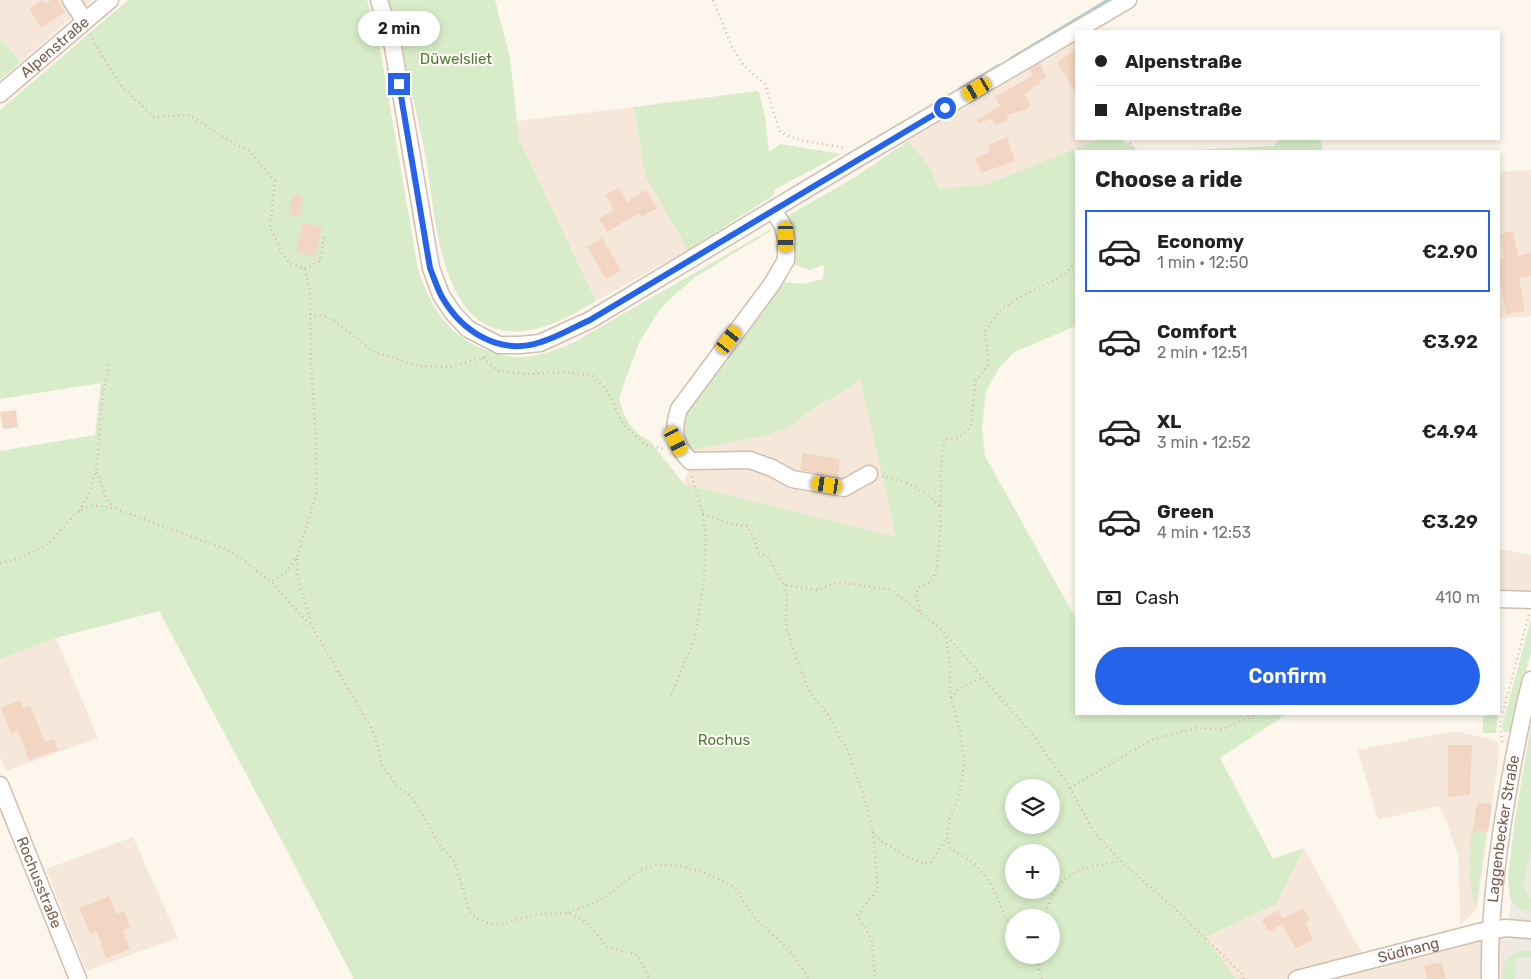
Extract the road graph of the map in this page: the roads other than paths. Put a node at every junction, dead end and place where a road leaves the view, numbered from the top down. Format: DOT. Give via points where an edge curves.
graph roads {
  1 [pos="71,0"];
  2 [pos="110,0"];
  3 [pos="379,0"];
  4 [pos="1128,0"];
  5 [pos="85,21"];
  6 [pos="1077,30"];
  7 [pos="1075,31"];
  8 [pos="0,94"];
  9 [pos="773,210"];
  10 [pos="869,474"];
  11 [pos="1500,599"];
  12 [pos="1531,600"];
  13 [pos="1531,680"];
  14 [pos="0,786"];
  15 [pos="1491,930"];
  16 [pos="1531,930"];
  17 [pos="1326,975"];
  18 [pos="78,979"];
  19 [pos="1298,979"];
  20 [pos="1490,979"];
  1 -- 5 [label="street"];
  2 -- 5 [label="street, Alpenstraße"];
  3 -- 9 [label="street" via="393,47 430,268 441,296 453,313 468,329 485,339 499,345 540,342 590,320"];
  4 -- 6 [label="street"];
  5 -- 8 [label="street, Alpenstraße"];
  7 -- 9 [label="street"];
  9 -- 10 [label="street" via="786,237 786,260 772,284 679,409 676,441 690,461 750,460 792,479 844,488"];
  11 -- 12 [label="street"];
  13 -- 15 [label="street, Laggenbecker Straße" via="1509,781"];
  14 -- 18 [label="street, Rochusstraße"];
  15 -- 16 [label="street, Südhang"];
  15 -- 17 [label="street, Südhang"];
  15 -- 20 [label="street, Laggenbecker Straße"];
  17 -- 19 [label="street, Südhang"];
}
